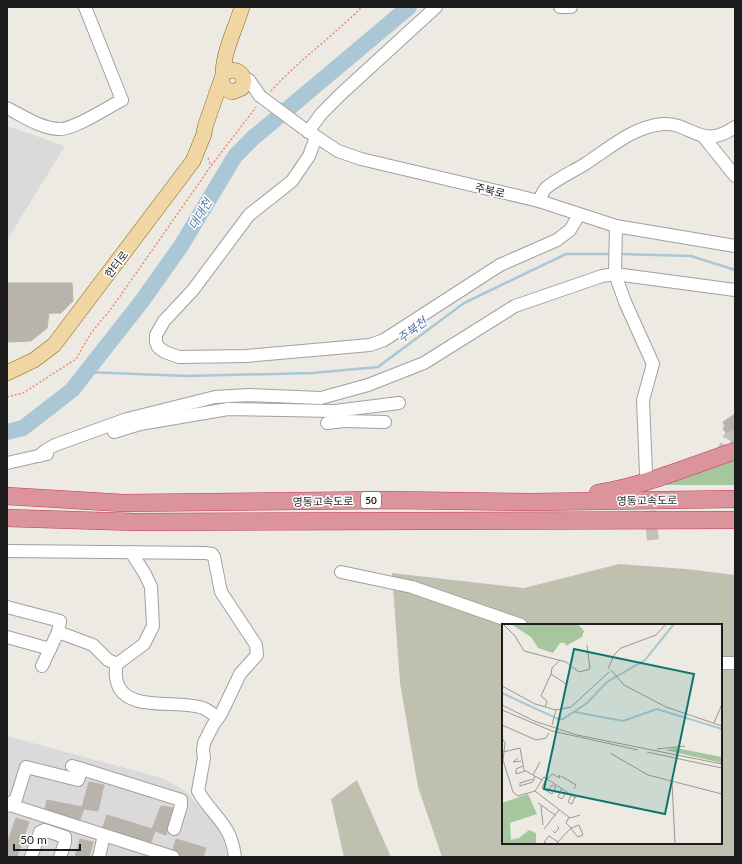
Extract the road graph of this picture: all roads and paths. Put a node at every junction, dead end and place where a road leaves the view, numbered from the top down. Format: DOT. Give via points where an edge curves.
graph roads {
  1 [pos="85,7"];
  2 [pos="242,7"];
  3 [pos="362,7"];
  4 [pos="436,7"];
  5 [pos="560,7"];
  6 [pos="571,7"];
  7 [pos="230,44"];
  8 [pos="223,79"];
  9 [pos="240,83"];
  10 [pos="262,98"];
  11 [pos="7,108"];
  12 [pos="735,127"];
  13 [pos="309,132"];
  14 [pos="204,134"];
  15 [pos="703,136"];
  16 [pos="735,176"];
  17 [pos="539,201"];
  18 [pos="579,215"];
  19 [pos="616,231"];
  20 [pos="735,246"];
  21 [pos="615,274"];
  22 [pos="735,290"];
  23 [pos="7,373"];
  24 [pos="7,397"];
  25 [pos="399,403"];
  26 [pos="336,410"];
  27 [pos="344,422"];
  28 [pos="385,422"];
  29 [pos="327,423"];
  30 [pos="735,451"];
  31 [pos="39,456"];
  32 [pos="7,463"];
  33 [pos="646,473"];
  34 [pos="7,496"];
  35 [pos="735,498"];
  36 [pos="531,502"];
  37 [pos="7,518"];
  38 [pos="735,520"];
  39 [pos="7,551"];
  40 [pos="131,552"];
  41 [pos="341,572"];
  42 [pos="7,607"];
  43 [pos="518,624"];
  44 [pos="58,632"];
  45 [pos="7,637"];
  46 [pos="50,649"];
  47 [pos="722,663"];
  48 [pos="735,663"];
  49 [pos="117,664"];
  50 [pos="42,666"];
  51 [pos="218,718"];
  52 [pos="7,804"];
  53 [pos="174,829"];
  54 [pos="104,835"];
  55 [pos="31,857"];
  56 [pos="60,857"];
  57 [pos="98,857"];
  58 [pos="170,857"];
  59 [pos="235,857"];
  1 -- 11 [label="street" via="122,100 60,130 46,127"];
  2 -- 7 [label="main road, 한터로"];
  3 -- 10 [label="path"];
  4 -- 13 [label="street" via="341,94 321,114"];
  5 -- 6 [label="street"];
  7 -- 8 [label="main road, 한터로" via="226,50"];
  7 -- 9 [label="main road"];
  8 -- 9 [label="main road" via="225,89"];
  8 -- 9 [label="main road" via="233,70"];
  8 -- 14 [label="main road, 한터로" via="204,127"];
  9 -- 10 [label="street, 주북로" via="246,90"];
  9 -- 14 [label="main road, 한터로"];
  10 -- 13 [label="street, 주북로, bridge"];
  10 -- 24 [label="path" via="111,309 91,333 76,359 23,393"];
  12 -- 15 [label="street" via="712,137"];
  13 -- 17 [label="street, 주북로" via="338,151 361,159"];
  13 -- 18 [label="street" via="309,156 292,181 249,215 193,290 164,320 156,335 158,348 179,357 211,357 370,345 384,340 500,265 557,240 570,230"];
  14 -- 23 [label="main road, 한터로" via="193,161 54,345 34,360"];
  15 -- 16 [label="street"];
  15 -- 17 [label="street" via="664,124 632,132 557,180 545,189"];
  17 -- 18 [label="street, 주북로"];
  18 -- 19 [label="street, 주북로"];
  19 -- 20 [label="street, 주북로"];
  19 -- 21 [label="street"];
  21 -- 22 [label="street"];
  21 -- 31 [label="street" via="602,276 515,306 424,363 368,385 321,398 249,395 215,397 127,419 55,445"];
  21 -- 33 [label="street" via="653,364 643,400"];
  25 -- 26 [label="street"];
  26 -- 27 [label="street"];
  26 -- 31 [label="street" via="228,409 140,424 75,447"];
  27 -- 28 [label="street"];
  27 -- 29 [label="street"];
  30 -- 36 [label="highway" via="614,490"];
  31 -- 32 [label="street"];
  34 -- 36 [label="highway, 영동고속도로 / 50" via="123,503 388,500"];
  35 -- 36 [label="highway, 영동고속도로 / 50"];
  37 -- 38 [label="highway, 영동고속도로 / 50" via="135,522"];
  39 -- 40 [label="street"];
  40 -- 49 [label="street" via="145,574 150,588 154,626 144,644"];
  40 -- 51 [label="street" via="205,553 214,557 221,592 256,645 256,655 240,674"];
  41 -- 43 [label="street" via="412,586"];
  42 -- 44 [label="street" via="60,621"];
  44 -- 46 [label="street"];
  44 -- 49 [label="street" via="93,645 108,660"];
  45 -- 46 [label="street"];
  46 -- 50 [label="street"];
  47 -- 48 [label="street"];
  49 -- 51 [label="street" via="115,677 118,689 125,696 135,701 203,708"];
  51 -- 59 [label="street" via="204,743 198,791 226,825"];
  52 -- 53 [label="street" via="16,799 26,767 78,780 77,767 180,800 182,806"];
  52 -- 54 [label="street"];
  54 -- 57 [label="street"];
  54 -- 58 [label="street"];
  55 -- 56 [label="street" via="40,832 44,830 65,837 66,842"];
}
